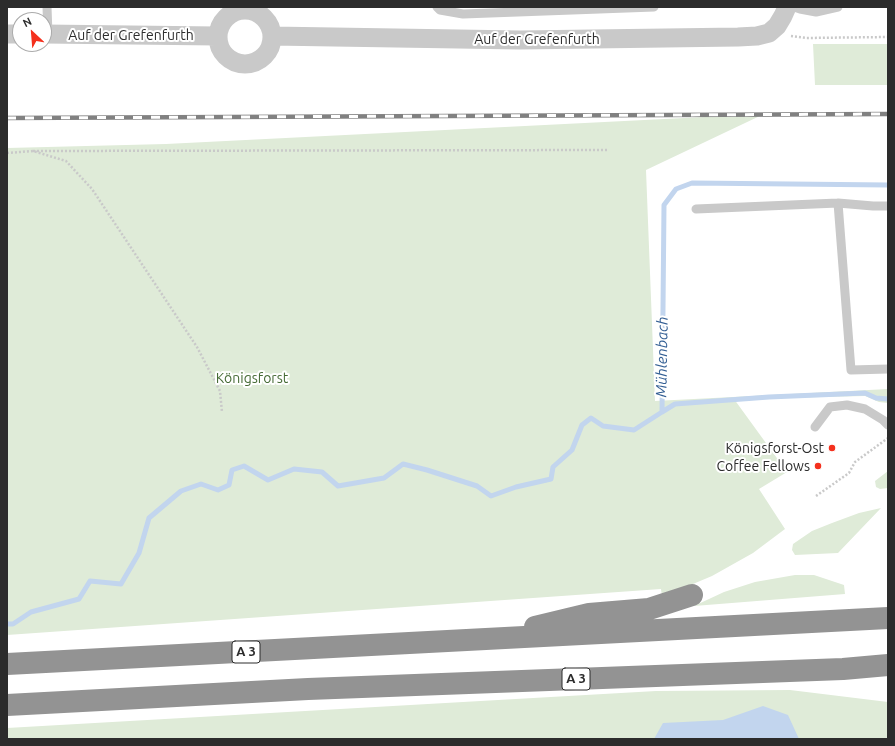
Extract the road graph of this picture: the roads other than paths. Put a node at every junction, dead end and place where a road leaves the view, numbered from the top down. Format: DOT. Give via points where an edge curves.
graph roads {
  1 [pos="437,7"];
  2 [pos="654,7"];
  3 [pos="787,7"];
  4 [pos="794,7"];
  5 [pos="838,7"];
  6 [pos="52,34"];
  7 [pos="217,36"];
  8 [pos="272,36"];
  9 [pos="838,203"];
  10 [pos="888,206"];
  11 [pos="696,209"];
  12 [pos="888,369"];
  13 [pos="888,425"];
  14 [pos="815,427"];
  15 [pos="692,595"];
  16 [pos="888,618"];
  17 [pos="485,640"];
  18 [pos="7,664"];
  19 [pos="888,665"];
  20 [pos="843,669"];
  21 [pos="888,675"];
  22 [pos="7,705"];
  1 -- 2 [label="lane" via="440,10 463,14"];
  3 -- 8 [label="street, Auf der Grefenfurth" via="777,26 768,33 757,36 520,40"];
  4 -- 5 [label="lane" via="816,12"];
  6 -- 7 [label="street, Auf der Grefenfurth"];
  7 -- 8 [label="street" via="223,20 229,14 246,9 262,15 271,28"];
  7 -- 8 [label="street" via="222,53 236,63 245,64 261,59 271,44"];
  9 -- 10 [label="lane"];
  9 -- 11 [label="lane"];
  9 -- 12 [label="lane" via="851,370"];
  13 -- 14 [label="lane" via="865,409 846,405 830,407"];
  15 -- 17 [label="highway" via="649,609 589,614"];
  16 -- 17 [label="highway, A 3"];
  17 -- 18 [label="highway, A 3"];
  19 -- 20 [label="highway, A 3"];
  20 -- 21 [label="highway, A 3"];
  20 -- 22 [label="highway, A 3" via="308,689"];
}
